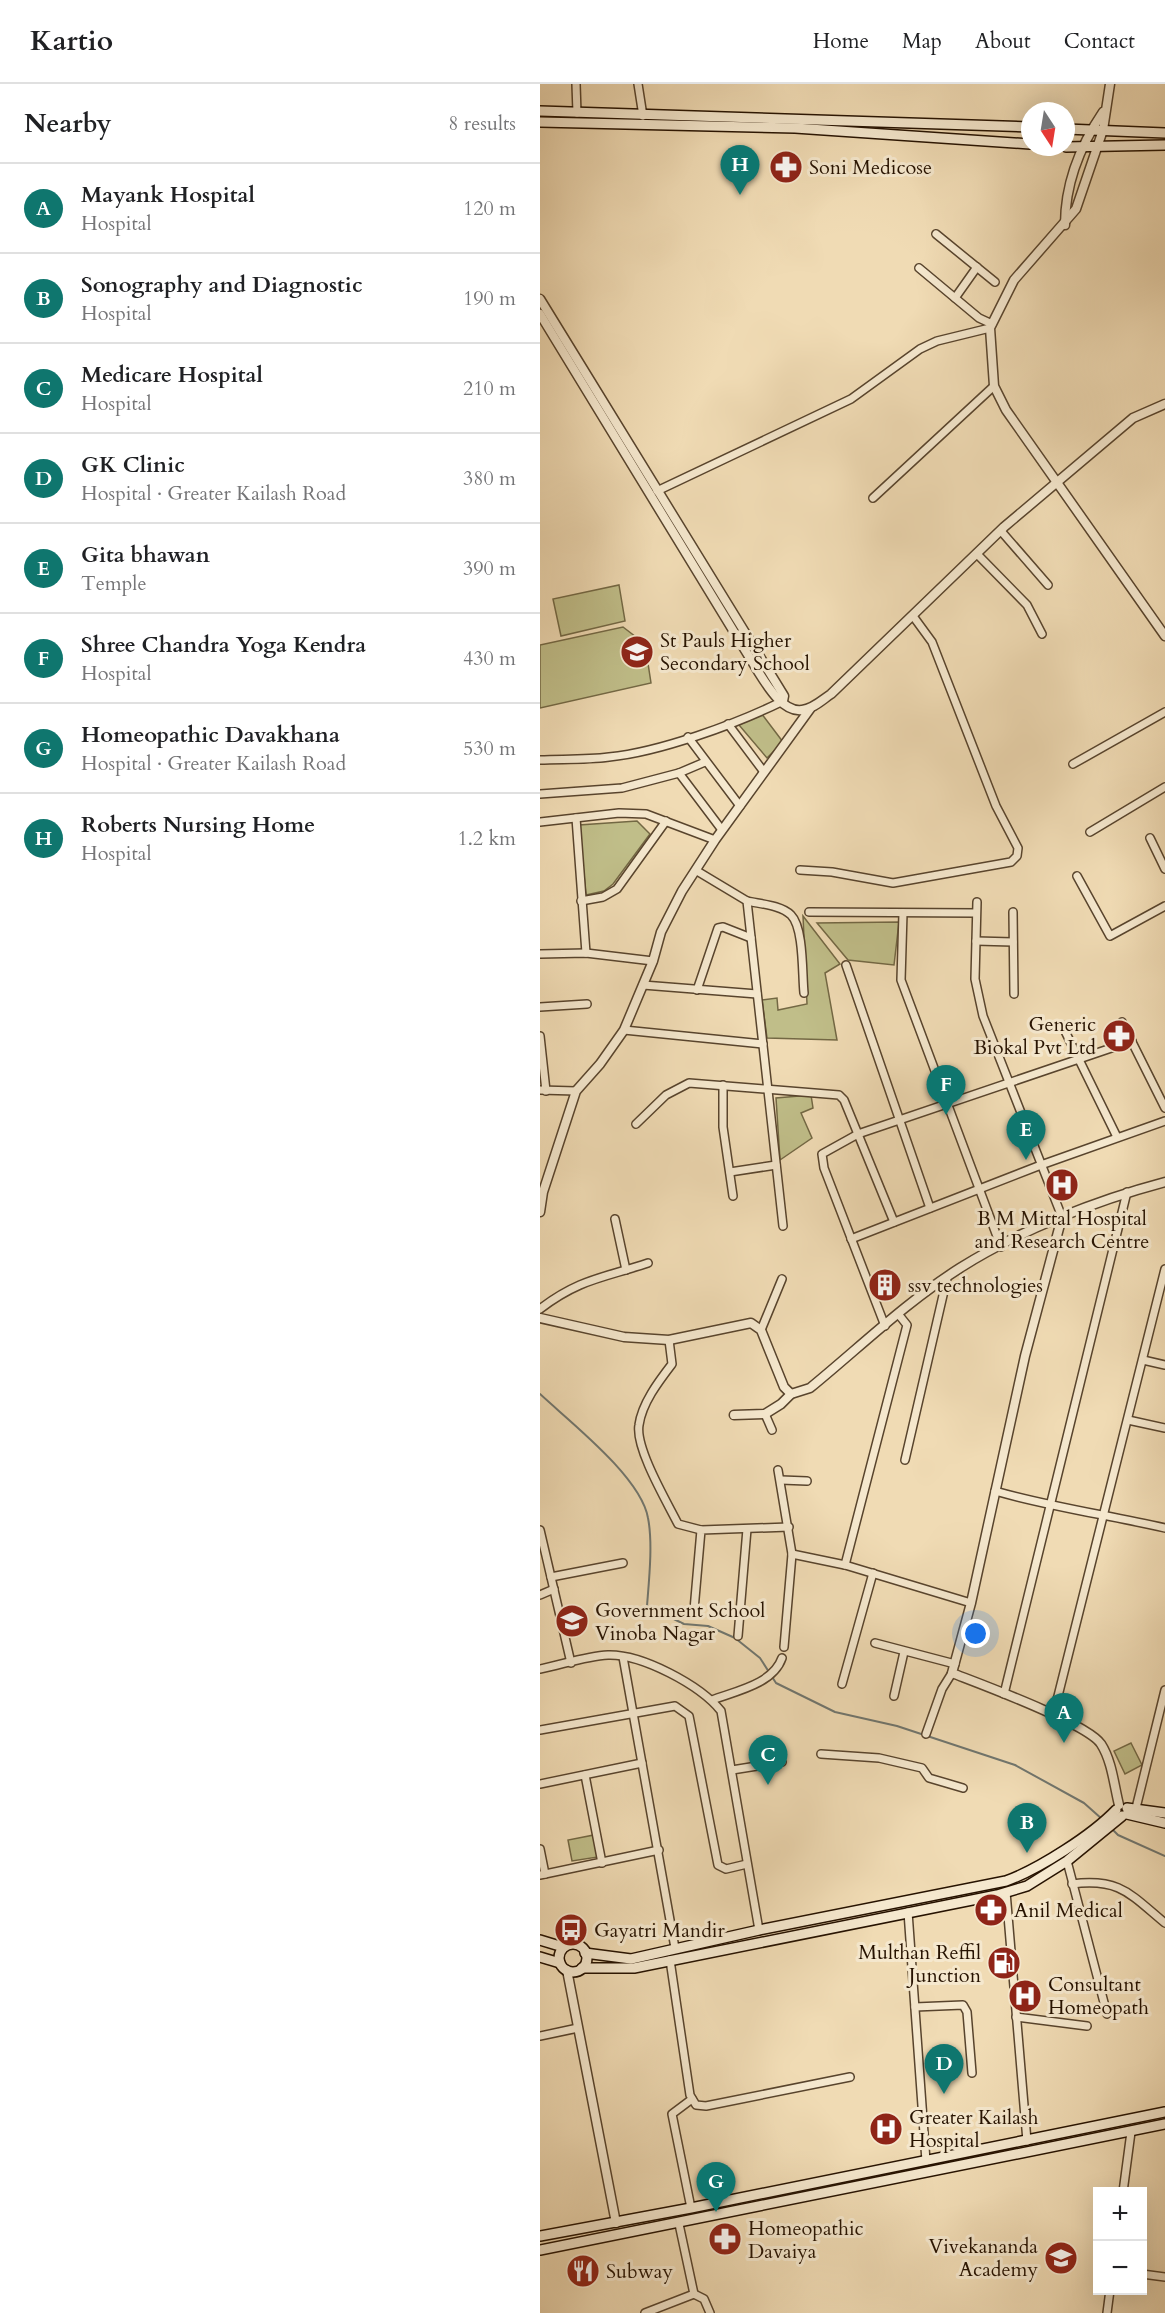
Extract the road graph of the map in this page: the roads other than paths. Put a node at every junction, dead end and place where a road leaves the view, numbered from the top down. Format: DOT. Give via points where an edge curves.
graph roads {
  1 [pos="576,84"];
  2 [pos="638,84"];
  3 [pos="1110,84"];
  4 [pos="1105,110"];
  5 [pos="540,111"];
  6 [pos="577,113"];
  7 [pos="643,120"];
  8 [pos="540,122"];
  9 [pos="1021,127"];
  10 [pos="1075,130"];
  11 [pos="1102,130"];
  12 [pos="1090,131"];
  13 [pos="1165,133"];
  14 [pos="1021,143"];
  15 [pos="1165,145"];
  16 [pos="1095,146"];
  17 [pos="1075,148"];
  18 [pos="1081,148"];
  19 [pos="1065,225"];
  20 [pos="936,234"];
  21 [pos="977,267"];
  22 [pos="919,268"];
  23 [pos="996,282"];
  24 [pos="540,298"];
  25 [pos="955,298"];
  26 [pos="540,314"];
  27 [pos="991,326"];
  28 [pos="994,386"];
  29 [pos="1165,404"];
  30 [pos="614,428"];
  31 [pos="1058,482"];
  32 [pos="657,491"];
  33 [pos="873,498"];
  34 [pos="1001,531"];
  35 [pos="977,554"];
  36 [pos="1048,585"];
  37 [pos="913,616"];
  38 [pos="1042,634"];
  39 [pos="1165,636"];
  40 [pos="783,701"];
  41 [pos="812,707"];
  42 [pos="1165,712"];
  43 [pos="728,724"];
  44 [pos="688,737"];
  45 [pos="540,760"];
  46 [pos="705,762"];
  47 [pos="1073,764"];
  48 [pos="764,772"];
  49 [pos="679,773"];
  50 [pos="1165,788"];
  51 [pos="540,794"];
  52 [pos="740,806"];
  53 [pos="576,818"];
  54 [pos="666,821"];
  55 [pos="540,822"];
  56 [pos="722,830"];
  57 [pos="1090,832"];
  58 [pos="1150,838"];
  59 [pos="715,840"];
  60 [pos="1165,868"];
  61 [pos="800,870"];
  62 [pos="697,871"];
  63 [pos="1077,876"];
  64 [pos="581,901"];
  65 [pos="747,901"];
  66 [pos="977,902"];
  67 [pos="1165,906"];
  68 [pos="809,912"];
  69 [pos="1013,912"];
  70 [pos="903,913"];
  71 [pos="976,913"];
  72 [pos="751,938"];
  73 [pos="976,941"];
  74 [pos="1013,942"];
  75 [pos="586,952"];
  76 [pos="540,954"];
  77 [pos="653,961"];
  78 [pos="846,965"];
  79 [pos="643,986"];
  80 [pos="697,990"];
  81 [pos="804,993"];
  82 [pos="757,994"];
  83 [pos="1014,994"];
  84 [pos="587,1004"];
  85 [pos="540,1007"];
  86 [pos="1122,1022"];
  87 [pos="1062,1025"];
  88 [pos="624,1030"];
  89 [pos="540,1036"];
  90 [pos="1132,1041"];
  91 [pos="763,1044"];
  92 [pos="1079,1059"];
  93 [pos="1011,1082"];
  94 [pos="723,1085"];
  95 [pos="768,1088"];
  96 [pos="543,1091"];
  97 [pos="576,1091"];
  98 [pos="946,1104"];
  99 [pos="1165,1108"];
  100 [pos="898,1121"];
  101 [pos="1165,1121"];
  102 [pos="636,1124"];
  103 [pos="858,1134"];
  104 [pos="1117,1137"];
  105 [pos="1041,1165"];
  106 [pos="776,1166"];
  107 [pos="730,1172"];
  108 [pos="1165,1182"];
  109 [pos="978,1189"];
  110 [pos="1126,1192"];
  111 [pos="733,1196"];
  112 [pos="930,1208"];
  113 [pos="540,1212"];
  114 [pos="1062,1217"];
  115 [pos="615,1219"];
  116 [pos="894,1222"];
  117 [pos="783,1226"];
  118 [pos="851,1239"];
  119 [pos="1001,1247"];
  120 [pos="648,1263"];
  121 [pos="1165,1269"];
  122 [pos="626,1270"];
  123 [pos="947,1278"];
  124 [pos="782,1279"];
  125 [pos="540,1309"];
  126 [pos="899,1315"];
  127 [pos="540,1318"];
  128 [pos="885,1326"];
  129 [pos="761,1330"];
  130 [pos="669,1340"];
  131 [pos="1143,1360"];
  132 [pos="1165,1365"];
  133 [pos="791,1394"];
  134 [pos="765,1414"];
  135 [pos="734,1415"];
  136 [pos="1128,1420"];
  137 [pos="1165,1428"];
  138 [pos="772,1430"];
  139 [pos="905,1460"];
  140 [pos="778,1470"];
  141 [pos="781,1480"];
  142 [pos="807,1481"];
  143 [pos="995,1491"];
  144 [pos="1048,1506"];
  145 [pos="1105,1514"];
  146 [pos="789,1527"];
  147 [pos="1165,1528"];
  148 [pos="747,1529"];
  149 [pos="540,1530"];
  150 [pos="701,1530"];
  151 [pos="792,1554"];
  152 [pos="623,1563"];
  153 [pos="845,1565"];
  154 [pos="873,1573"];
  155 [pos="551,1577"];
  156 [pos="554,1589"];
  157 [pos="540,1595"];
  158 [pos="971,1603"];
  159 [pos="694,1610"];
  160 [pos="738,1636"];
  161 [pos="875,1643"];
  162 [pos="783,1647"];
  163 [pos="904,1652"];
  164 [pos="623,1657"];
  165 [pos="782,1658"];
  166 [pos="571,1663"];
  167 [pos="540,1669"];
  168 [pos="953,1669"];
  169 [pos="842,1684"];
  170 [pos="1165,1690"];
  171 [pos="1004,1694"];
  172 [pos="894,1696"];
  173 [pos="712,1700"];
  174 [pos="633,1713"];
  175 [pos="1053,1716"];
  176 [pos="540,1730"];
  177 [pos="927,1734"];
  178 [pos="821,1754"];
  179 [pos="782,1761"];
  180 [pos="642,1763"];
  181 [pos="732,1770"];
  182 [pos="585,1775"];
  183 [pos="540,1784"];
  184 [pos="963,1788"];
  185 [pos="1121,1813"];
  186 [pos="1165,1813"];
  187 [pos="1165,1823"];
  188 [pos="1096,1833"];
  189 [pos="540,1849"];
  190 [pos="659,1850"];
  191 [pos="1066,1861"];
  192 [pos="602,1863"];
  193 [pos="747,1864"];
  194 [pos="542,1874"];
  195 [pos="1072,1884"];
  196 [pos="1006,1892"];
  197 [pos="908,1912"];
  198 [pos="1165,1923"];
  199 [pos="759,1930"];
  200 [pos="540,1940"];
  201 [pos="563,1947"];
  202 [pos="675,1948"];
  203 [pos="585,1953"];
  204 [pos="540,1958"];
  205 [pos="670,1960"];
  206 [pos="563,1967"];
  207 [pos="582,1968"];
  208 [pos="915,2007"];
  209 [pos="1107,2014"];
  210 [pos="1016,2017"];
  211 [pos="1087,2026"];
  212 [pos="578,2028"];
  213 [pos="540,2036"];
  214 [pos="972,2073"];
  215 [pos="850,2077"];
  216 [pos="692,2099"];
  217 [pos="1165,2112"];
  218 [pos="1165,2124"];
  219 [pos="1131,2132"];
  220 [pos="1027,2141"];
  221 [pos="926,2161"];
  222 [pos="1124,2187"];
  223 [pos="691,2208"];
  224 [pos="616,2223"];
  225 [pos="679,2224"];
  226 [pos="540,2236"];
  227 [pos="540,2250"];
  228 [pos="1147,2275"];
  229 [pos="1165,2277"];
  230 [pos="694,2294"];
  231 [pos="1109,2295"];
  232 [pos="666,2309"];
  233 [pos="645,2313"];
  234 [pos="710,2313"];
  235 [pos="1107,2313"];
  1 -- 6 [label="street"];
  2 -- 7 [label="street"];
  3 -- 4 [label="street"];
  4 -- 11 [label="street"];
  4 -- 12 [label="street"];
  5 -- 6 [label="main road"];
  6 -- 7 [label="main road"];
  7 -- 8 [label="main road"];
  7 -- 9 [label="main road"];
  7 -- 14 [label="main road"];
  10 -- 12 [label="main road"];
  11 -- 12 [label="main road"];
  11 -- 13 [label="main road"];
  11 -- 16 [label="street"];
  12 -- 18 [label="street"];
  15 -- 16 [label="main road"];
  16 -- 18 [label="main road"];
  16 -- 19 [label="street" via="1076,209"];
  17 -- 18 [label="main road"];
  18 -- 19 [label="street" via="1070,184"];
  19 -- 27 [label="street" via="1042,245 1014,280"];
  20 -- 21 [label="street"];
  21 -- 23 [label="street"];
  21 -- 25 [label="street"];
  22 -- 25 [label="street"];
  24 -- 30 [label="street"];
  25 -- 27 [label="street"];
  26 -- 30 [label="street"];
  27 -- 28 [label="street"];
  27 -- 32 [label="street" via="920,349 851,399"];
  28 -- 31 [label="street" via="1006,410"];
  28 -- 33 [label="street"];
  29 -- 31 [label="street" via="1133,418"];
  30 -- 32 [label="street"];
  30 -- 40 [label="street" via="756,668 777,701"];
  31 -- 34 [label="street"];
  31 -- 39 [label="street"];
  32 -- 40 [label="street" via="784,696"];
  34 -- 35 [label="street"];
  34 -- 36 [label="street"];
  35 -- 37 [label="street"];
  35 -- 38 [label="street" via="1027,605"];
  37 -- 41 [label="street" via="831,694"];
  37 -- 61 [label="street" via="932,642 996,806 1018,849 1017,856 1011,862 893,883"];
  40 -- 41 [label="street" via="794,710"];
  40 -- 43 [label="street"];
  41 -- 48 [label="street"];
  42 -- 47 [label="street"];
  43 -- 44 [label="street"];
  43 -- 48 [label="street"];
  44 -- 45 [label="street" via="609,757"];
  44 -- 46 [label="street"];
  46 -- 49 [label="street"];
  46 -- 52 [label="street"];
  48 -- 52 [label="street"];
  49 -- 51 [label="street" via="622,788"];
  49 -- 56 [label="street"];
  50 -- 57 [label="street"];
  52 -- 56 [label="street"];
  53 -- 54 [label="street" via="619,813 646,814"];
  53 -- 55 [label="street"];
  53 -- 64 [label="street"];
  54 -- 59 [label="street"];
  54 -- 64 [label="street" via="617,889 603,897"];
  56 -- 59 [label="street"];
  58 -- 60 [label="street"];
  59 -- 62 [label="street"];
  62 -- 65 [label="street"];
  62 -- 77 [label="street" via="661,932"];
  63 -- 67 [label="street" via="1110,936"];
  64 -- 75 [label="street"];
  65 -- 72 [label="street"];
  65 -- 81 [label="street" via="778,908 791,915 798,926"];
  66 -- 71 [label="street"];
  68 -- 70 [label="street"];
  69 -- 74 [label="street"];
  70 -- 71 [label="street"];
  70 -- 98 [label="street" via="901,980"];
  71 -- 73 [label="street"];
  72 -- 80 [label="street" via="718,928"];
  72 -- 82 [label="street"];
  73 -- 74 [label="street"];
  73 -- 93 [label="street" via="976,992 982,1016"];
  74 -- 83 [label="street"];
  75 -- 76 [label="street"];
  75 -- 77 [label="street"];
  77 -- 79 [label="street"];
  78 -- 100 [label="street"];
  79 -- 80 [label="street"];
  79 -- 88 [label="street"];
  80 -- 82 [label="street"];
  82 -- 91 [label="street"];
  84 -- 85 [label="street"];
  86 -- 90 [label="street"];
  87 -- 92 [label="street"];
  88 -- 91 [label="street"];
  88 -- 97 [label="street"];
  89 -- 96 [label="street"];
  90 -- 92 [label="street"];
  90 -- 99 [label="street"];
  91 -- 95 [label="street"];
  92 -- 93 [label="street"];
  92 -- 104 [label="street"];
  93 -- 98 [label="street"];
  93 -- 105 [label="street"];
  94 -- 95 [label="street"];
  94 -- 102 [label="street" via="688,1083 679,1087"];
  94 -- 107 [label="street" via="723,1127"];
  95 -- 103 [label="street" via="839,1095"];
  95 -- 106 [label="street"];
  96 -- 97 [label="street"];
  97 -- 113 [label="street"];
  98 -- 100 [label="street"];
  98 -- 109 [label="street"];
  100 -- 103 [label="street"];
  100 -- 112 [label="street"];
  101 -- 104 [label="street"];
  103 -- 116 [label="street"];
  103 -- 118 [label="street" via="831,1147 821,1160"];
  104 -- 105 [label="street"];
  105 -- 109 [label="street"];
  105 -- 114 [label="street"];
  106 -- 107 [label="street"];
  106 -- 117 [label="street"];
  107 -- 111 [label="street"];
  108 -- 110 [label="street"];
  109 -- 112 [label="street"];
  109 -- 119 [label="street"];
  110 -- 114 [label="street"];
  110 -- 144 [label="street"];
  112 -- 116 [label="street"];
  114 -- 119 [label="street"];
  114 -- 143 [label="street"];
  115 -- 122 [label="street"];
  116 -- 118 [label="street"];
  118 -- 128 [label="street"];
  119 -- 123 [label="street"];
  120 -- 122 [label="street"];
  121 -- 131 [label="street"];
  122 -- 125 [label="street" via="590,1279 562,1292"];
  123 -- 126 [label="street"];
  123 -- 139 [label="street"];
  124 -- 129 [label="street"];
  126 -- 128 [label="street"];
  126 -- 153 [label="street" via="907,1325"];
  127 -- 130 [label="street" via="624,1337"];
  128 -- 133 [label="street" via="810,1388"];
  129 -- 130 [label="street" via="751,1323"];
  129 -- 133 [label="street" via="784,1388"];
  130 -- 150 [label="street" via="672,1364 654,1389 638,1426 649,1466 678,1524"];
  131 -- 132 [label="street"];
  131 -- 136 [label="street"];
  133 -- 134 [label="street"];
  134 -- 135 [label="street"];
  134 -- 138 [label="street"];
  136 -- 137 [label="street"];
  136 -- 145 [label="street"];
  140 -- 141 [label="street"];
  141 -- 142 [label="street"];
  141 -- 146 [label="street"];
  143 -- 144 [label="street"];
  143 -- 158 [label="street"];
  144 -- 145 [label="street"];
  144 -- 171 [label="street"];
  145 -- 147 [label="street"];
  145 -- 175 [label="street"];
  146 -- 148 [label="street"];
  146 -- 151 [label="street"];
  148 -- 150 [label="street"];
  148 -- 160 [label="street"];
  149 -- 155 [label="street"];
  150 -- 159 [label="street"];
  151 -- 153 [label="street"];
  151 -- 162 [label="street"];
  152 -- 155 [label="street"];
  153 -- 154 [label="street"];
  154 -- 158 [label="street"];
  154 -- 169 [label="street"];
  155 -- 156 [label="street"];
  156 -- 157 [label="street"];
  156 -- 166 [label="street"];
  158 -- 168 [label="street"];
  161 -- 163 [label="street"];
  163 -- 168 [label="street"];
  163 -- 172 [label="street"];
  164 -- 166 [label="street" via="608,1655"];
  164 -- 173 [label="street" via="683,1680"];
  164 -- 174 [label="street"];
  165 -- 173 [label="street" via="772,1674"];
  166 -- 167 [label="street"];
  168 -- 171 [label="street"];
  168 -- 177 [label="street"];
  170 -- 185 [label="street"];
  171 -- 175 [label="street"];
  173 -- 181 [label="street" via="721,1710"];
  174 -- 176 [label="street"];
  174 -- 180 [label="street"];
  174 -- 193 [label="street" via="675,1706 689,1716 718,1865 726,1869"];
  175 -- 185 [label="street" via="1078,1725 1100,1742 1108,1758"];
  178 -- 184 [label="street" via="912,1765 922,1768 929,1778"];
  179 -- 181 [label="street"];
  180 -- 182 [label="street"];
  180 -- 190 [label="street"];
  181 -- 193 [label="street"];
  182 -- 183 [label="street"];
  182 -- 192 [label="street"];
  185 -- 186 [label="main road"];
  185 -- 187 [label="main road"];
  185 -- 188 [label="main road"];
  188 -- 191 [label="main road"];
  188 -- 199 [label="main road" via="1028,1873 1006,1881"];
  189 -- 194 [label="street"];
  190 -- 192 [label="street"];
  190 -- 202 [label="street"];
  191 -- 195 [label="street"];
  191 -- 196 [label="main road" via="1027,1886"];
  192 -- 194 [label="street"];
  193 -- 199 [label="street"];
  195 -- 198 [label="street" via="1108,1883"];
  195 -- 209 [label="street"];
  196 -- 197 [label="main road"];
  196 -- 210 [label="street"];
  197 -- 205 [label="main road"];
  197 -- 208 [label="street"];
  199 -- 202 [label="main road"];
  200 -- 201 [label="main road"];
  201 -- 203 [label="main road" via="573,1944"];
  201 -- 206 [label="main road" via="559,1957"];
  202 -- 203 [label="main road" via="631,1959"];
  203 -- 207 [label="main road"];
  204 -- 206 [label="main road"];
  205 -- 207 [label="main road" via="634,1968"];
  205 -- 216 [label="street"];
  206 -- 207 [label="main road" via="577,1971"];
  206 -- 212 [label="street"];
  208 -- 214 [label="street" via="963,2006 967,2012"];
  208 -- 221 [label="street"];
  210 -- 211 [label="street"];
  210 -- 220 [label="street"];
  212 -- 213 [label="street"];
  212 -- 224 [label="street"];
  215 -- 216 [label="street" via="706,2106 696,2105"];
  216 -- 223 [label="street" via="672,2114"];
  217 -- 220 [label="main road"];
  218 -- 219 [label="main road"];
  219 -- 222 [label="street"];
  219 -- 225 [label="main road"];
  220 -- 221 [label="main road"];
  221 -- 223 [label="main road"];
  223 -- 224 [label="main road"];
  224 -- 226 [label="main road"];
  225 -- 227 [label="main road"];
  225 -- 230 [label="street"];
  228 -- 229 [label="street"];
  230 -- 232 [label="street"];
  230 -- 234 [label="street" via="704,2299"];
  231 -- 235 [label="street"];
  232 -- 233 [label="street"];
}
